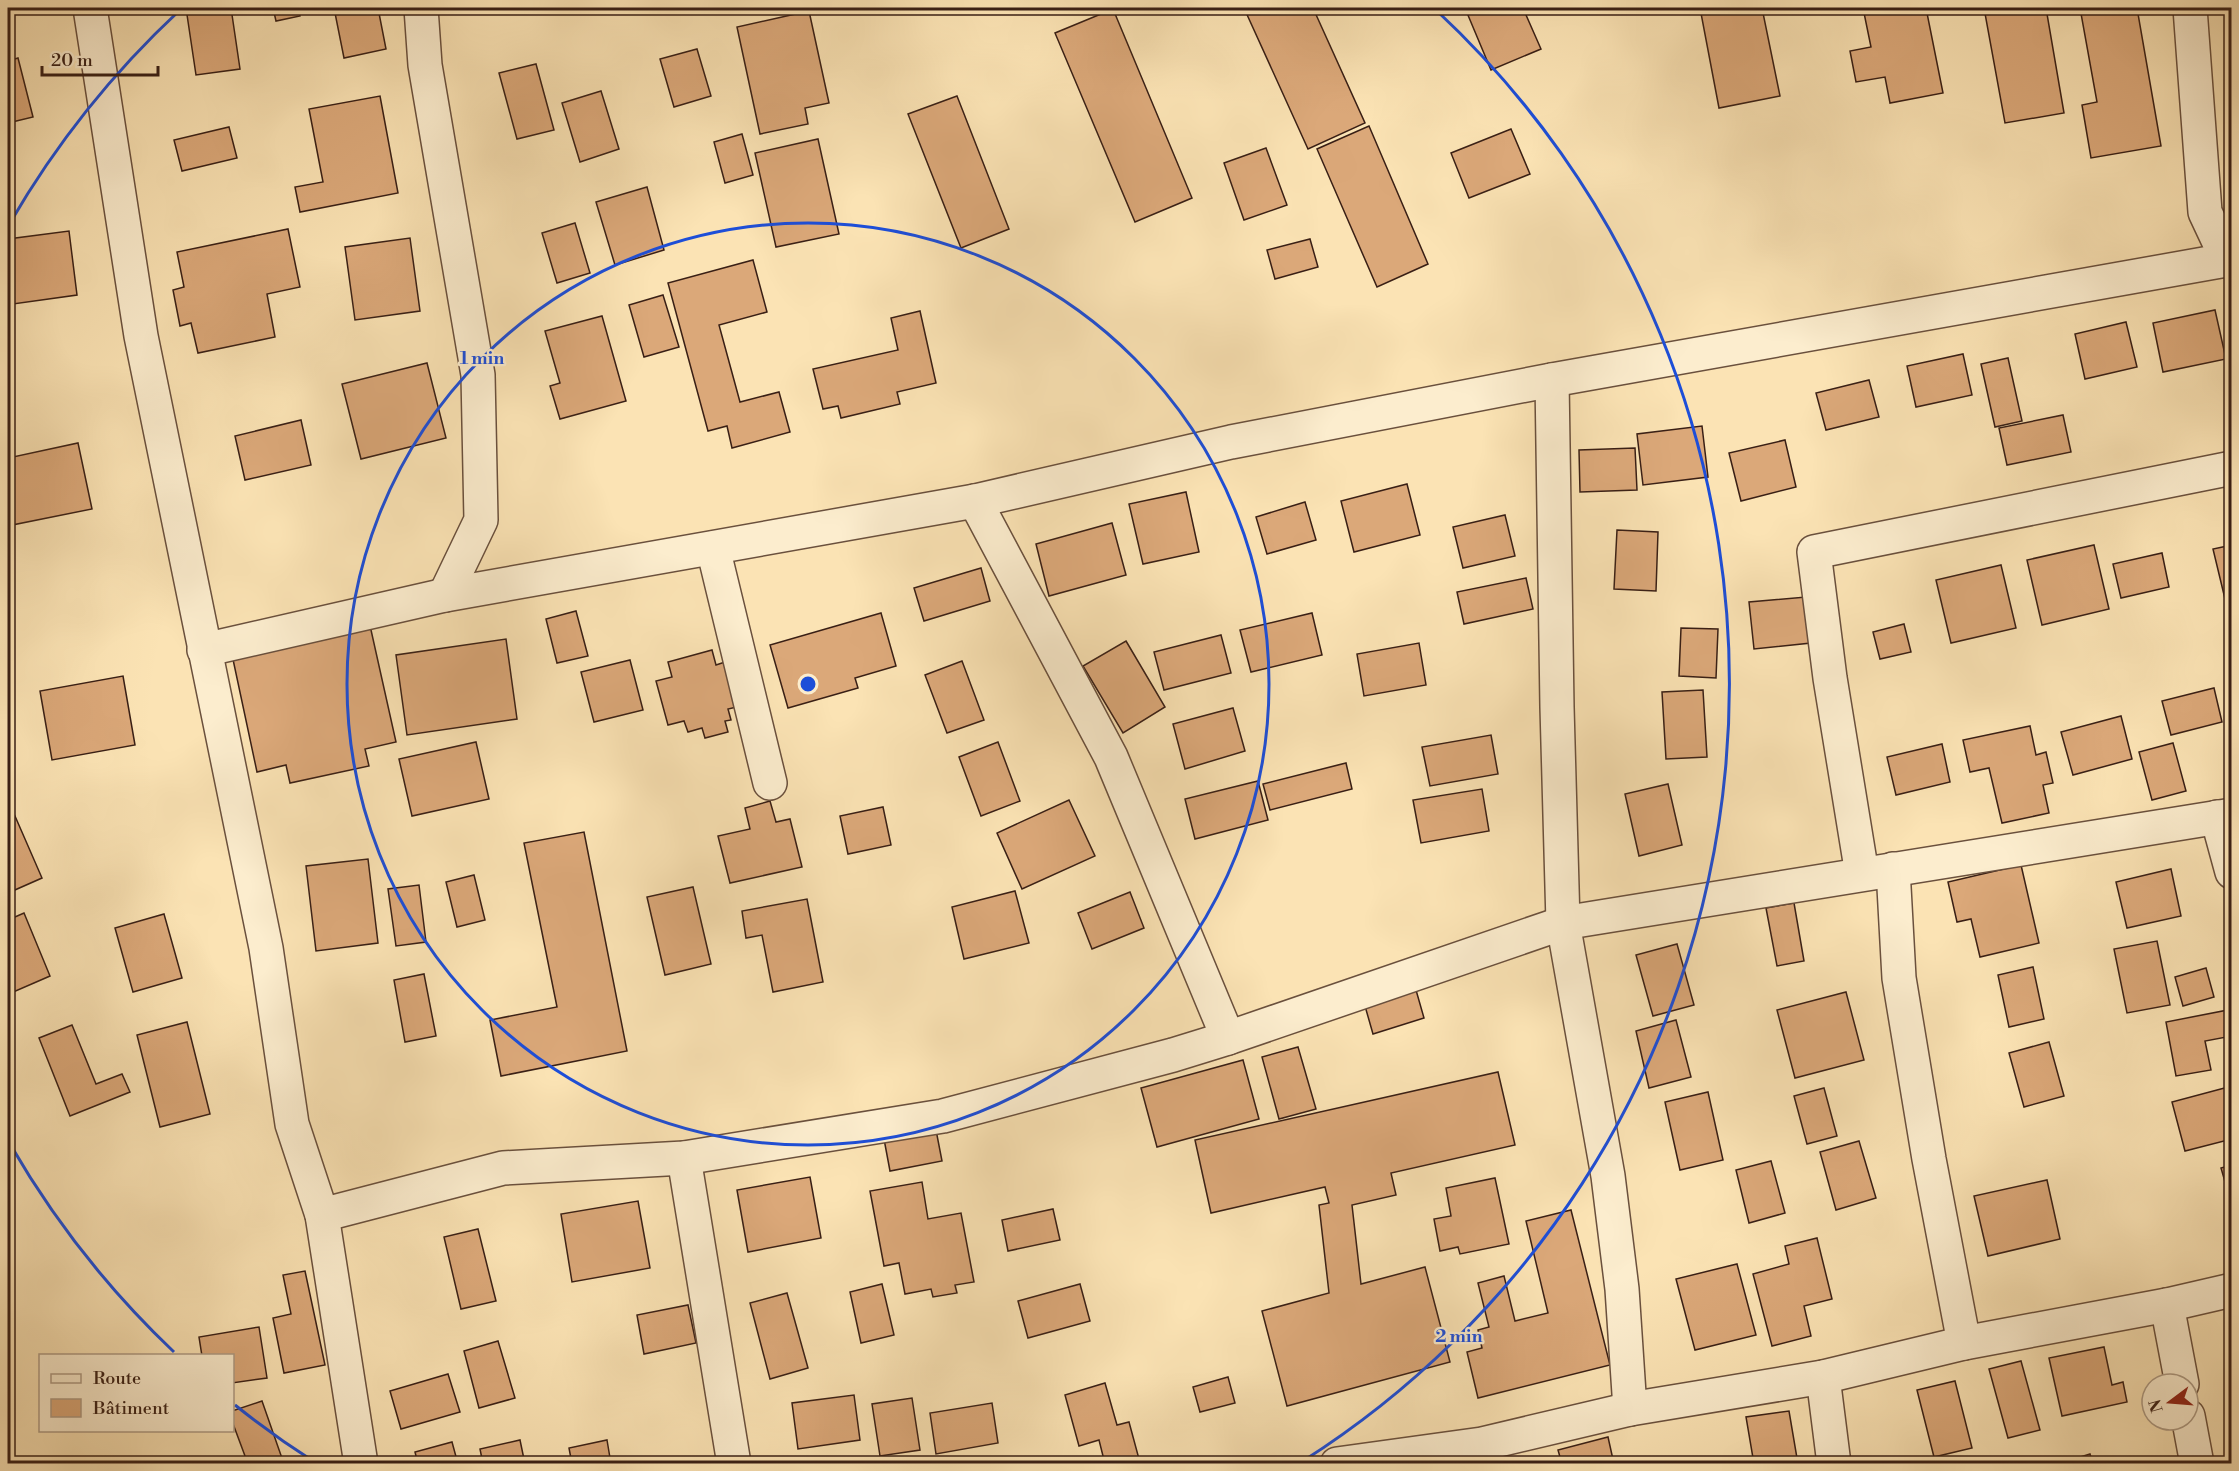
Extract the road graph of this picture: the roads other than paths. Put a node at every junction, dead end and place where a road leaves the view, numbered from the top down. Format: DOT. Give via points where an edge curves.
graph roads {
  1 [pos="90,8"];
  2 [pos="421,8"];
  3 [pos="2190,8"];
  4 [pos="2232,254"];
  5 [pos="2232,259"];
  6 [pos="1552,380"];
  7 [pos="2232,468"];
  8 [pos="975,501"];
  9 [pos="713,548"];
  10 [pos="445,595"];
  11 [pos="204,650"];
  12 [pos="770,783"];
  13 [pos="2224,816"];
  14 [pos="1877,872"];
  15 [pos="2232,872"];
  16 [pos="1563,923"];
  17 [pos="1228,1038"];
  18 [pos="684,1158"];
  19 [pos="322,1215"];
  20 [pos="2232,1290"];
  21 [pos="2167,1305"];
  22 [pos="1964,1343"];
  23 [pos="2180,1372"];
  24 [pos="1824,1377"];
  25 [pos="1630,1409"];
  26 [pos="2191,1432"];
  27 [pos="1484,1454"];
  28 [pos="361,1464"];
  29 [pos="734,1464"];
  30 [pos="1337,1464"];
  31 [pos="1834,1464"];
  32 [pos="2197,1464"];
  1 -- 11 [label="street" via="141,336"];
  2 -- 10 [label="street" via="425,65 478,375 481,520"];
  3 -- 4 [label="street" via="2205,212 2220,244"];
  5 -- 6 [label="street"];
  6 -- 8 [label="street" via="1231,442"];
  6 -- 16 [label="street"];
  7 -- 14 [label="street" via="1814,552 1830,678"];
  8 -- 9 [label="street"];
  8 -- 17 [label="street" via="1111,757"];
  9 -- 10 [label="street"];
  9 -- 12 [label="street"];
  10 -- 11 [label="street"];
  11 -- 19 [label="street" via="266,948 292,1124"];
  13 -- 14 [label="street"];
  13 -- 15 [label="street"];
  14 -- 16 [label="street"];
  14 -- 22 [label="street"];
  16 -- 17 [label="street"];
  16 -- 25 [label="street" via="1608,1176 1622,1289"];
  17 -- 18 [label="street" via="943,1116"];
  18 -- 19 [label="street" via="503,1168"];
  18 -- 29 [label="street"];
  19 -- 28 [label="street"];
  20 -- 21 [label="street"];
  21 -- 22 [label="street"];
  21 -- 23 [label="street"];
  22 -- 24 [label="street"];
  24 -- 25 [label="street"];
  24 -- 31 [label="street"];
  25 -- 27 [label="street"];
  26 -- 32 [label="street"];
  27 -- 30 [label="street"];
}
